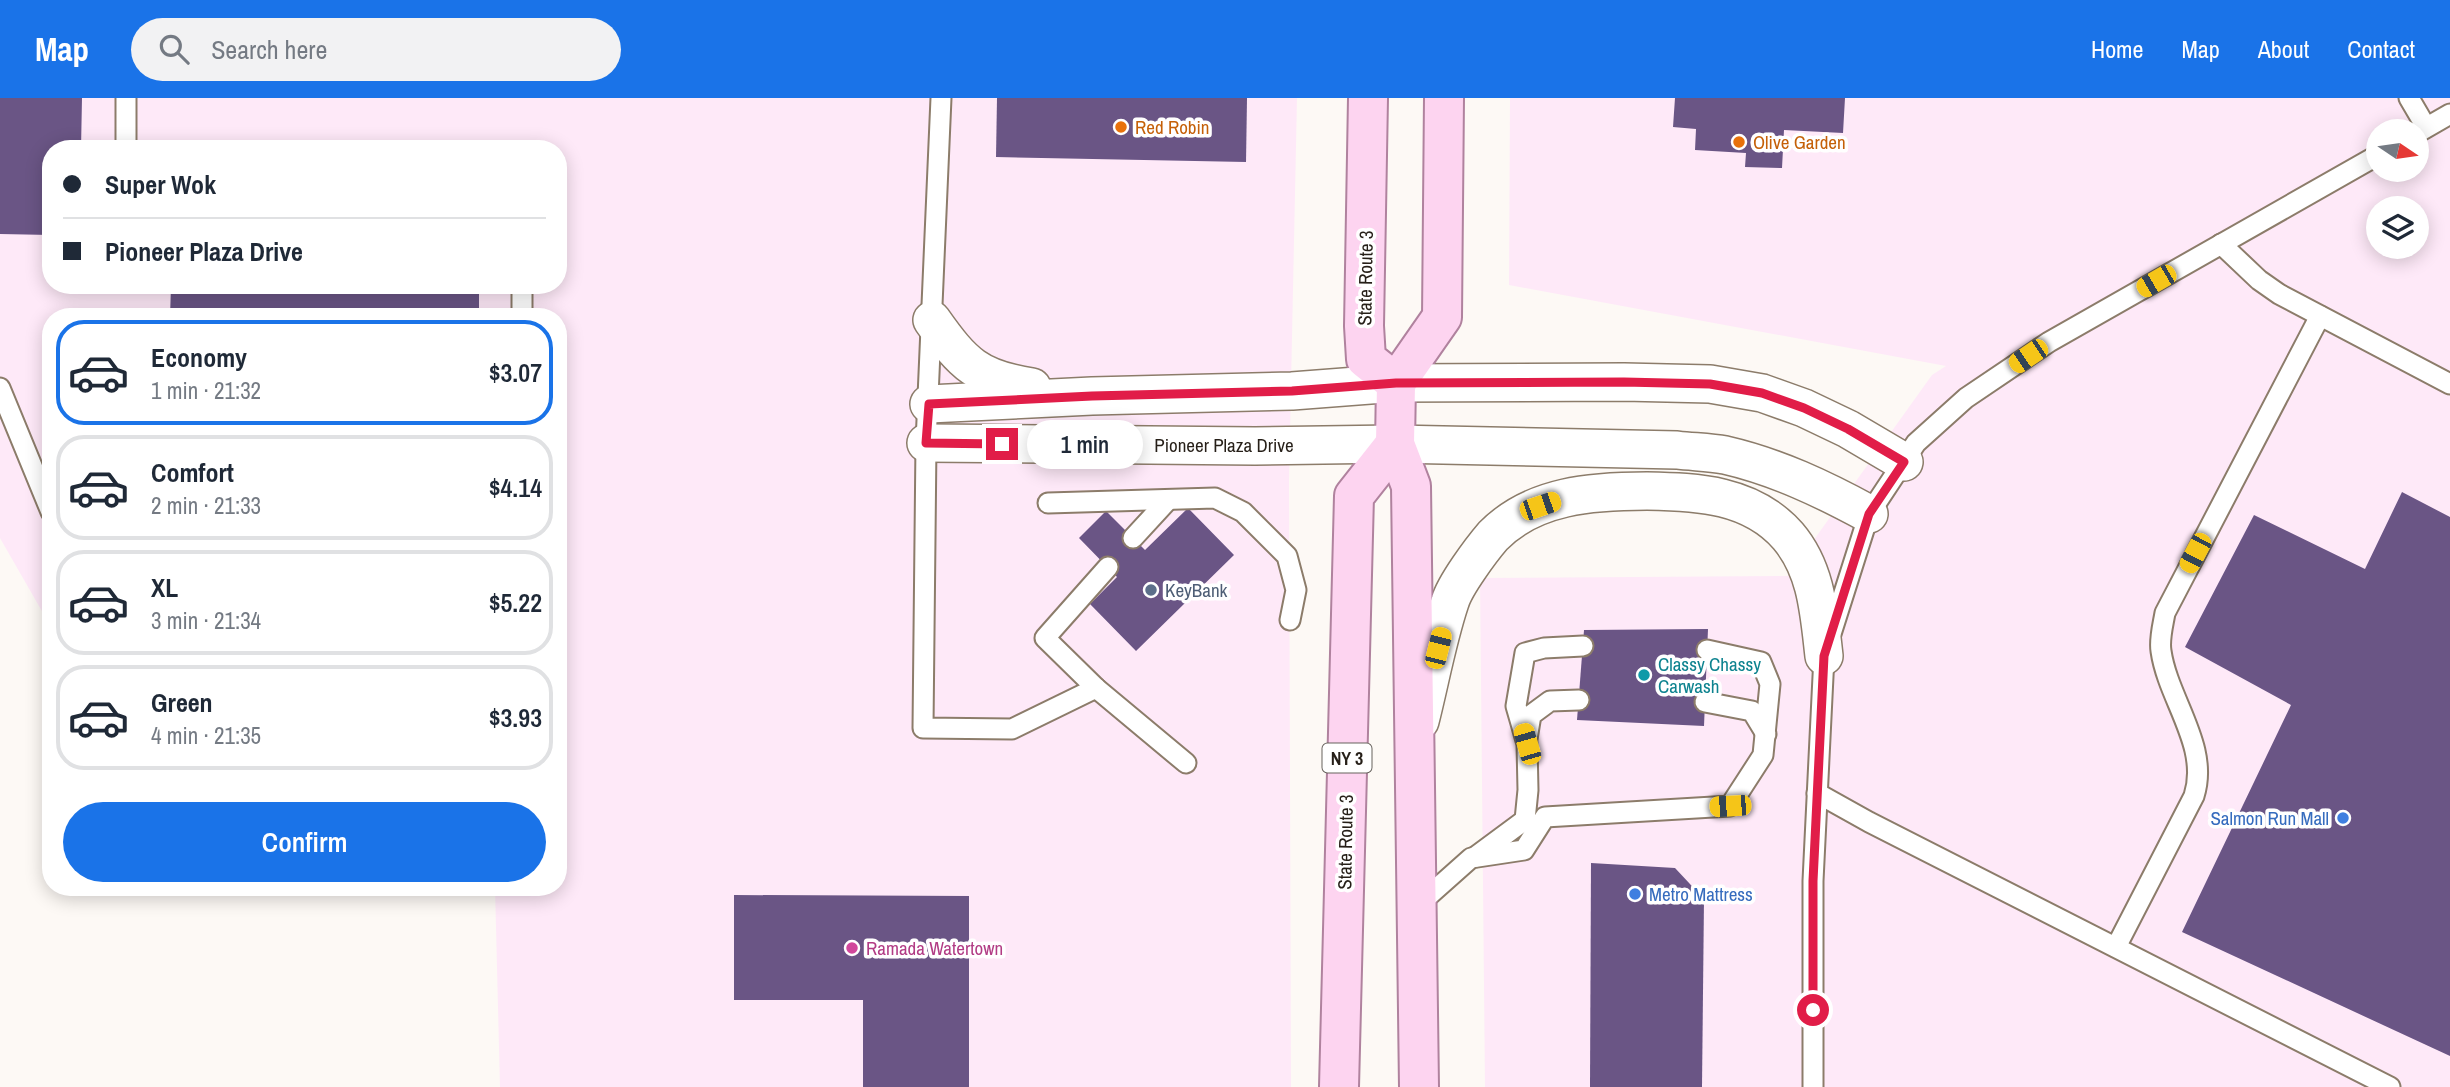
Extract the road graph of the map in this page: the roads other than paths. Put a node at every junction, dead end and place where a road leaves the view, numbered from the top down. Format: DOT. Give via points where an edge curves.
graph roads {
  1 [pos="126,98"];
  2 [pos="941,98"];
  3 [pos="1367,98"];
  4 [pos="1444,98"];
  5 [pos="2409,98"];
  6 [pos="2450,114"];
  7 [pos="2417,119"];
  8 [pos="2429,126"];
  9 [pos="126,140"];
  10 [pos="2366,162"];
  11 [pos="2221,244"];
  12 [pos="2320,316"];
  13 [pos="932,320"];
  14 [pos="1396,383"];
  15 [pos="2450,384"];
  16 [pos="0,388"];
  17 [pos="1092,396"];
  18 [pos="929,404"];
  19 [pos="926,443"];
  20 [pos="1395,444"];
  21 [pos="1904,462"];
  22 [pos="42,490"];
  23 [pos="1168,500"];
  24 [pos="1048,503"];
  25 [pos="1869,514"];
  26 [pos="1133,538"];
  27 [pos="1108,567"];
  28 [pos="1290,620"];
  29 [pos="1583,646"];
  30 [pos="1707,650"];
  31 [pos="1824,656"];
  32 [pos="1096,688"];
  33 [pos="1579,700"];
  34 [pos="1705,702"];
  35 [pos="1766,734"];
  36 [pos="1527,744"];
  37 [pos="1414,746"];
  38 [pos="1186,764"];
  39 [pos="1817,793"];
  40 [pos="1474,858"];
  41 [pos="1417,906"];
  42 [pos="2116,947"];
  43 [pos="1339,1087"];
  44 [pos="1419,1087"];
  45 [pos="1814,1087"];
  46 [pos="2390,1087"];
  1 -- 9 [label="lane"];
  2 -- 13 [label="lane"];
  3 -- 14 [label="main road, State Route 3" via="1366,359"];
  4 -- 14 [label="main road" via="1443,317"];
  5 -- 7 [label="lane"];
  6 -- 8 [label="lane"];
  10 -- 11 [label="lane"];
  11 -- 12 [label="lane" via="2259,281"];
  11 -- 21 [label="lane" via="2049,342 1966,398 1916,443"];
  12 -- 15 [label="lane"];
  12 -- 42 [label="lane" via="2165,613 2164,668 2199,765 2198,782"];
  13 -- 17 [label="street" via="950,345 985,377"];
  13 -- 18 [label="lane"];
  14 -- 17 [label="street" via="1292,391"];
  14 -- 20 [label="main road"];
  14 -- 21 [label="street" via="1710,384 1762,393 1804,408"];
  16 -- 22 [label="lane"];
  17 -- 18 [label="street"];
  18 -- 19 [label="lane"];
  19 -- 20 [label="street, Pioneer Plaza Drive"];
  19 -- 32 [label="lane" via="923,728 1012,729"];
  20 -- 25 [label="street, Pioneer Plaza Drive" via="1723,455 1817,486"];
  20 -- 37 [label="main road" via="1411,486"];
  20 -- 43 [label="main road, State Route 3 / NY 3" via="1354,496"];
  21 -- 25 [label="lane"];
  23 -- 24 [label="lane"];
  23 -- 26 [label="lane"];
  23 -- 28 [label="lane" via="1215,498 1242,512 1270,536 1287,555 1296,590"];
  25 -- 31 [label="lane"];
  27 -- 32 [label="lane" via="1045,638"];
  29 -- 36 [label="lane" via="1525,653 1516,706"];
  30 -- 35 [label="lane" via="1761,662 1770,684"];
  31 -- 37 [label="street" via="1818,599 1806,563 1788,536 1769,519 1717,495 1607,491 1573,495 1540,506 1494,536 1450,600"];
  31 -- 39 [label="lane"];
  32 -- 38 [label="lane"];
  33 -- 36 [label="lane" via="1550,701 1531,715"];
  34 -- 35 [label="lane" via="1752,711"];
  35 -- 40 [label="lane" via="1763,755 1730,806 1545,817 1524,850"];
  36 -- 40 [label="lane" via="1525,820"];
  37 -- 41 [label="main road"];
  39 -- 42 [label="lane"];
  39 -- 45 [label="lane"];
  40 -- 41 [label="lane"];
  41 -- 44 [label="main road"];
  42 -- 46 [label="lane"];
}
